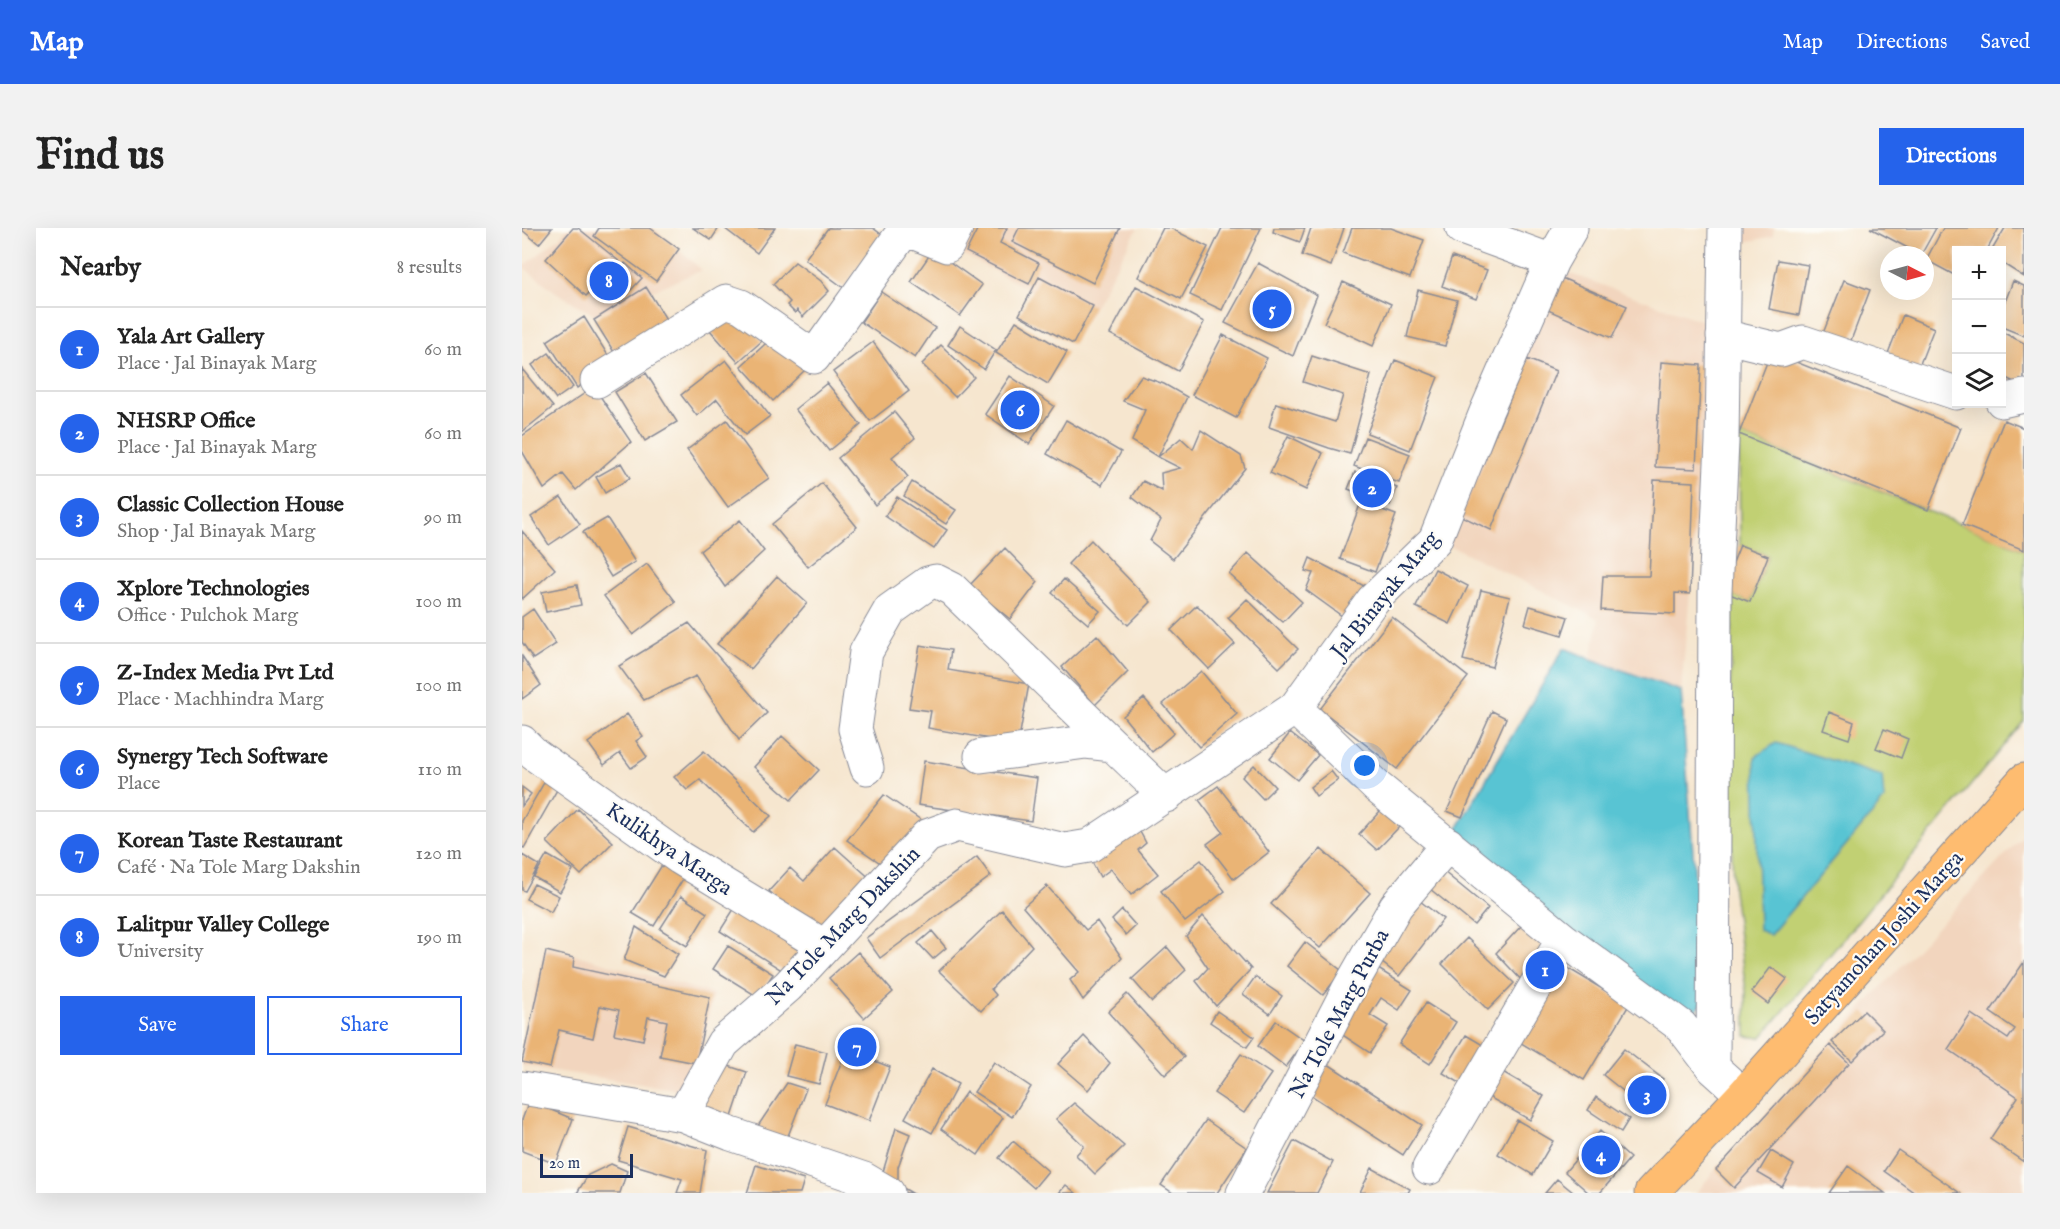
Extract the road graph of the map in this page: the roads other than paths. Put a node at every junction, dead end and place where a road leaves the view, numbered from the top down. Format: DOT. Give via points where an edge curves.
graph roads {
  1 [pos="956,228"];
  2 [pos="1462,228"];
  3 [pos="1571,228"];
  4 [pos="1725,228"];
  5 [pos="1552,261"];
  6 [pos="1724,336"];
  7 [pos="597,381"];
  8 [pos="1952,392"];
  9 [pos="2024,396"];
  10 [pos="2006,400"];
  11 [pos="1295,708"];
  12 [pos="522,742"];
  13 [pos="1113,745"];
  14 [pos="981,756"];
  15 [pos="867,768"];
  16 [pos="2024,780"];
  17 [pos="1166,796"];
  18 [pos="1448,844"];
  19 [pos="1563,939"];
  20 [pos="824,946"];
  21 [pos="1713,1068"];
  22 [pos="522,1089"];
  23 [pos="1743,1095"];
  24 [pos="683,1115"];
  25 [pos="1429,1168"];
  26 [pos="888,1193"];
  27 [pos="1243,1193"];
  28 [pos="1651,1193"];
  1 -- 7 [label="street" via="947,246 905,229 814,357 741,306 726,301"];
  2 -- 5 [label="street"];
  3 -- 5 [label="street, Jal Binayak Marg"];
  4 -- 6 [label="street"];
  5 -- 11 [label="street, Jal Binayak Marg" via="1435,540 1373,600"];
  6 -- 8 [label="street" via="1781,350 1803,342"];
  6 -- 21 [label="street" via="1715,592"];
  9 -- 10 [label="street"];
  11 -- 17 [label="street, Na Tole Marg Dakshin"];
  11 -- 18 [label="street" via="1377,787"];
  12 -- 20 [label="street, Kulikhya Marga" via="680,858"];
  13 -- 14 [label="street" via="1086,742"];
  13 -- 15 [label="street" via="951,589 936,581 890,610 866,652 855,729"];
  13 -- 17 [label="street"];
  16 -- 23 [label="main road, Satyamohan Joshi Marga"];
  17 -- 20 [label="street, Na Tole Marg Dakshin" via="1089,846 1065,850 957,825 927,836"];
  18 -- 19 [label="street"];
  18 -- 27 [label="street, Na Tole Marg Purba" via="1396,906"];
  19 -- 21 [label="street" via="1680,1026"];
  19 -- 25 [label="street"];
  20 -- 24 [label="street, Na Tole Marg Dakshin" via="789,986 723,1043"];
  21 -- 23 [label="street"];
  22 -- 24 [label="street"];
  23 -- 28 [label="main road, Satyamohan Joshi Marga"];
  24 -- 26 [label="street" via="864,1179"];
}
